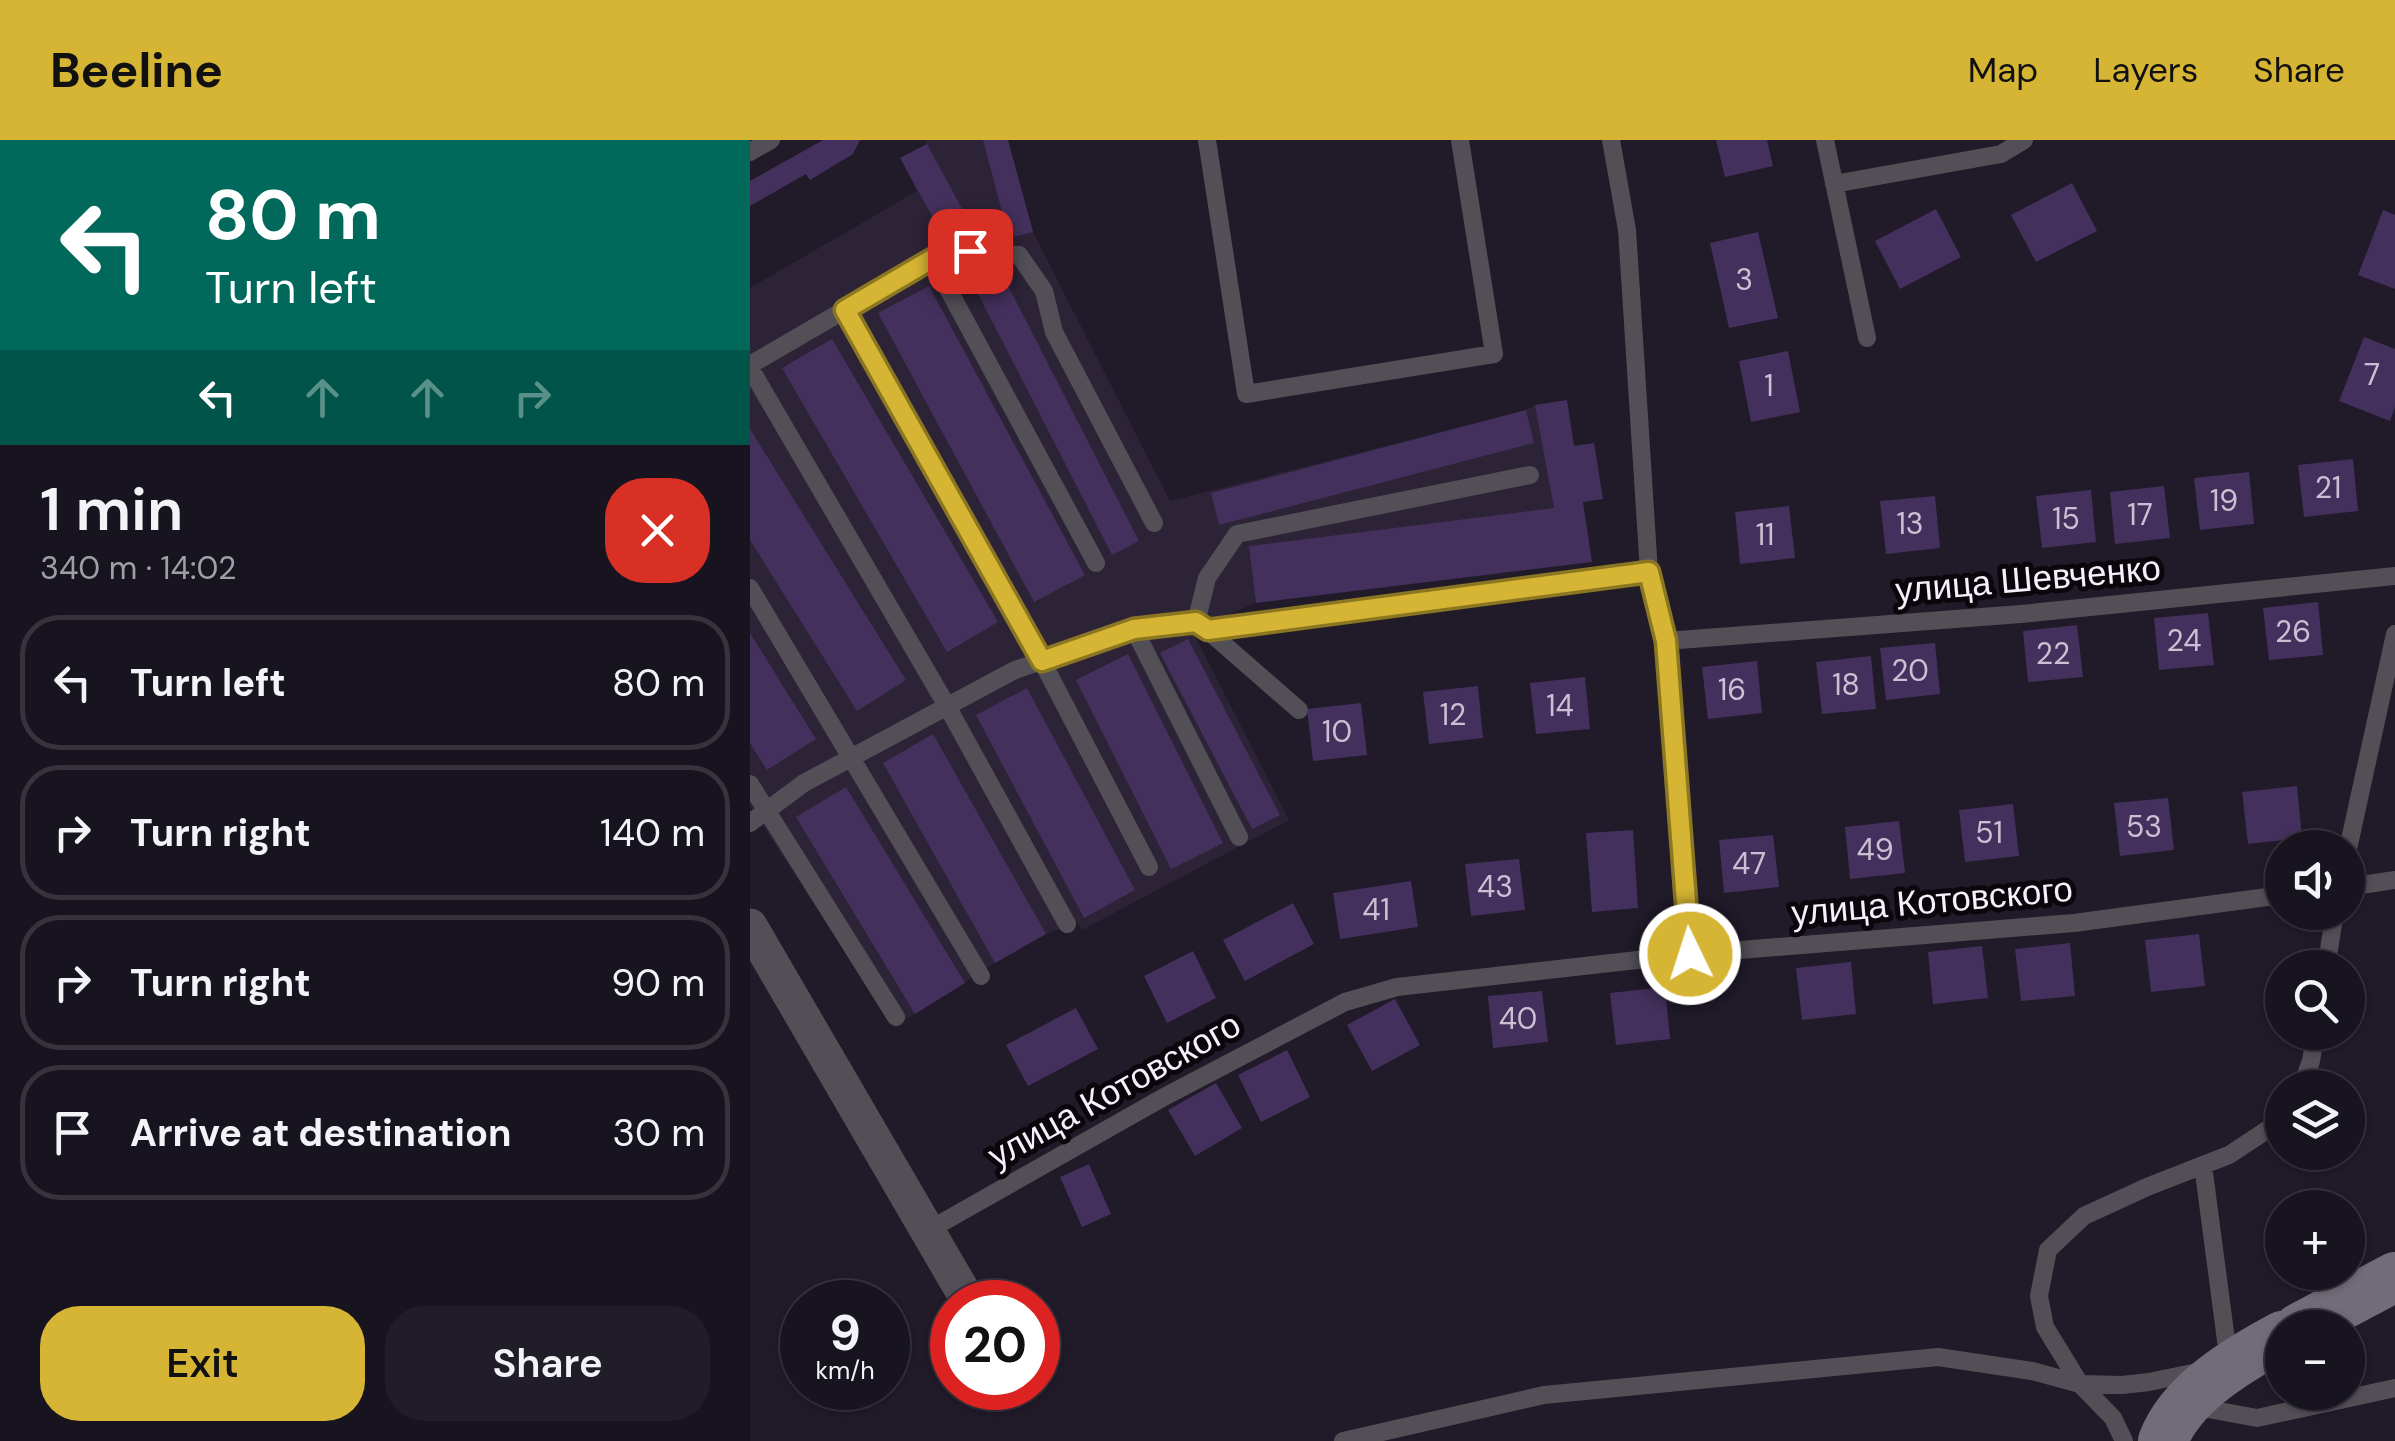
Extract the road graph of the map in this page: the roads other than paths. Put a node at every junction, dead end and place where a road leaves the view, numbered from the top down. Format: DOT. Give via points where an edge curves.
graph roads {
  1 [pos="771,140"];
  2 [pos="1460,140"];
  3 [pos="1612,140"];
  4 [pos="1825,140"];
  5 [pos="2024,140"];
  6 [pos="1214,141"];
  7 [pos="750,152"];
  8 [pos="1834,184"];
  9 [pos="932,259"];
  10 [pos="845,310"];
  11 [pos="1867,338"];
  12 [pos="750,367"];
  13 [pos="1530,474"];
  14 [pos="1154,523"];
  15 [pos="1096,563"];
  16 [pos="1649,572"];
  17 [pos="2395,576"];
  18 [pos="750,588"];
  19 [pos="1202,626"];
  20 [pos="1134,629"];
  21 [pos="2395,634"];
  22 [pos="1666,641"];
  23 [pos="1042,661"];
  24 [pos="947,706"];
  25 [pos="1300,710"];
  26 [pos="850,758"];
  27 [pos="750,784"];
  28 [pos="766,811"];
  29 [pos="750,823"];
  30 [pos="2352,830"];
  31 [pos="1240,836"];
  32 [pos="1148,867"];
  33 [pos="2395,880"];
  34 [pos="2365,884"];
  35 [pos="2265,898"];
  36 [pos="1067,924"];
  37 [pos="750,926"];
  38 [pos="1690,954"];
  39 [pos="981,976"];
  40 [pos="896,1017"];
  41 [pos="2265,1131"];
  42 [pos="2203,1165"];
  43 [pos="928,1230"];
  44 [pos="2395,1277"];
  45 [pos="956,1280"];
  46 [pos="2332,1310"];
  47 [pos="2265,1346"];
  48 [pos="2230,1366"];
  49 [pos="2080,1384"];
  50 [pos="2395,1388"];
  51 [pos="2175,1423"];
  52 [pos="1342,1441"];
  53 [pos="2124,1441"];
  1 -- 7 [label="lane"];
  2 -- 6 [label="lane" via="1494,354 1246,394"];
  3 -- 16 [label="lane" via="1627,230"];
  4 -- 8 [label="lane"];
  5 -- 8 [label="lane" via="2001,154"];
  8 -- 11 [label="lane"];
  9 -- 10 [label="lane"];
  9 -- 14 [label="lane" via="970,251 1020,254"];
  9 -- 15 [label="lane"];
  10 -- 12 [label="lane"];
  10 -- 23 [label="lane"];
  12 -- 24 [label="lane"];
  13 -- 19 [label="lane" via="1236,534 1207,578"];
  16 -- 19 [label="lane"];
  16 -- 22 [label="lane"];
  17 -- 22 [label="lane, улица Шевченко"];
  18 -- 26 [label="lane"];
  19 -- 20 [label="lane"];
  19 -- 25 [label="lane"];
  20 -- 23 [label="lane"];
  20 -- 31 [label="lane"];
  21 -- 30 [label="lane"];
  22 -- 38 [label="lane"];
  23 -- 24 [label="lane"];
  23 -- 32 [label="lane"];
  24 -- 26 [label="lane"];
  24 -- 36 [label="lane"];
  26 -- 28 [label="lane"];
  26 -- 39 [label="lane"];
  27 -- 28 [label="lane"];
  28 -- 29 [label="lane"];
  28 -- 40 [label="lane"];
  33 -- 34 [label="lane"];
  35 -- 38 [label="lane, улица Котовского" via="2074,923"];
  37 -- 43 [label="street"];
  38 -- 43 [label="lane, улица Котовского" via="1397,986 1344,1002"];
  41 -- 42 [label="lane"];
  42 -- 48 [label="lane"];
  42 -- 49 [label="lane" via="2084,1216 2048,1250 2039,1296 2045,1327"];
  43 -- 45 [label="street"];
  44 -- 46 [label="main road"];
  47 -- 48 [label="main road"];
  48 -- 49 [label="lane" via="2149,1382"];
  48 -- 51 [label="main road"];
  49 -- 52 [label="lane" via="1938,1357 1544,1395"];
  49 -- 53 [label="lane" via="2114,1418"];
  50 -- 51 [label="lane" via="2257,1418"];
}
